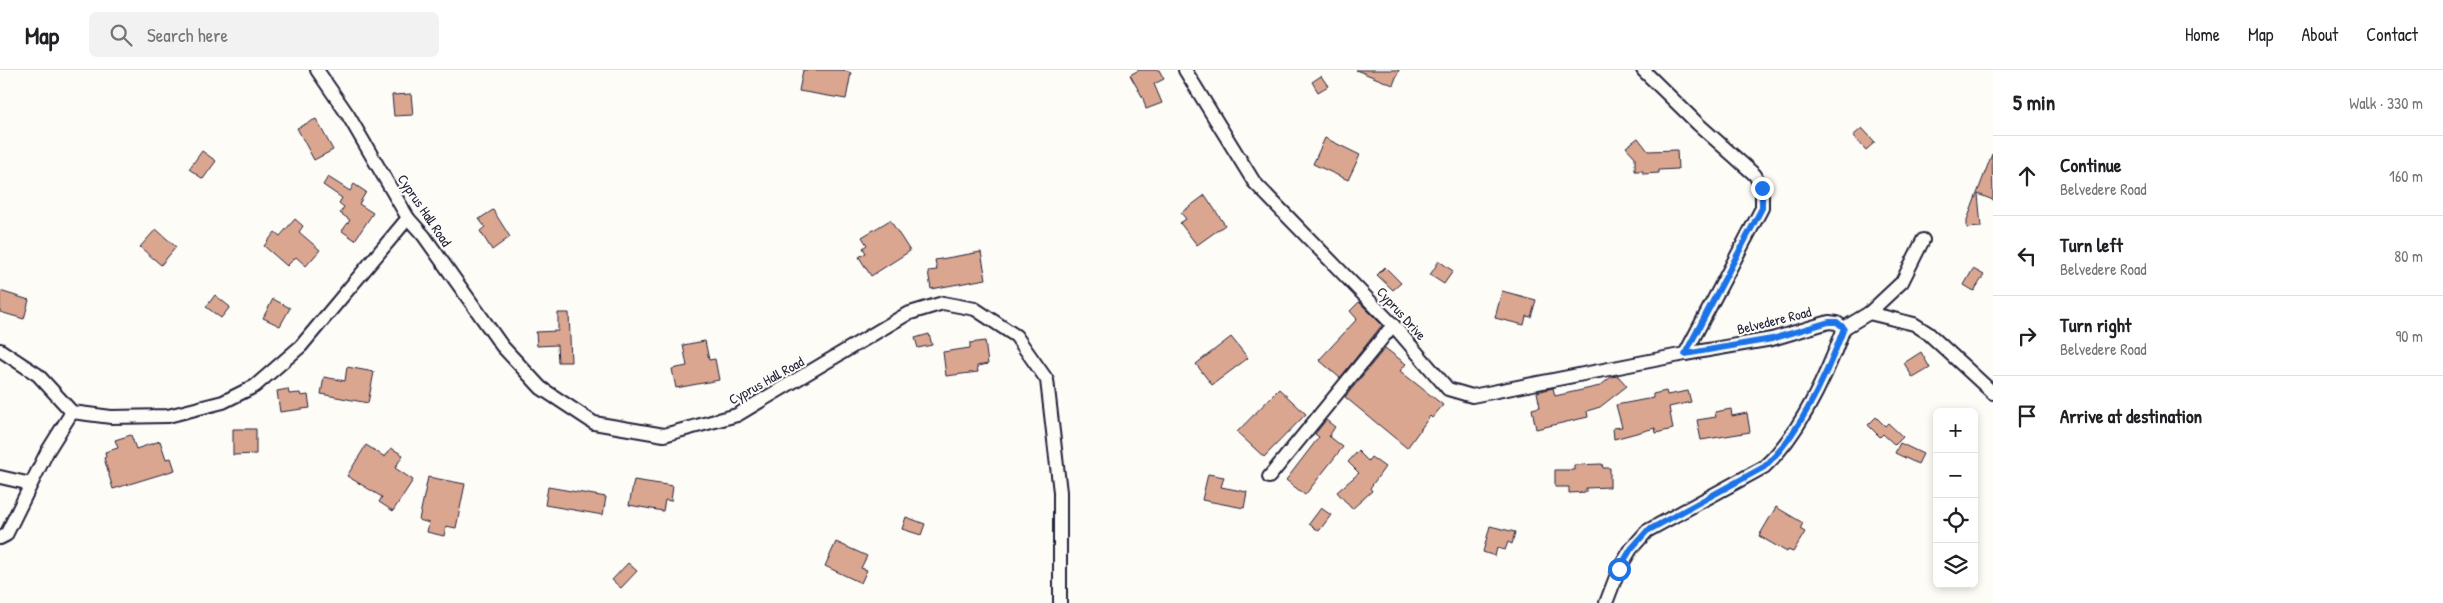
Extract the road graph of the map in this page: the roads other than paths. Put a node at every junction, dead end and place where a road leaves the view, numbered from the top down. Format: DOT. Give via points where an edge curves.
graph roads {
  1 [pos="317,70"];
  2 [pos="1184,70"];
  3 [pos="1643,70"];
  4 [pos="408,218"];
  5 [pos="1922,240"];
  6 [pos="1869,313"];
  7 [pos="1393,325"];
  8 [pos="1844,328"];
  9 [pos="0,350"];
  10 [pos="1685,354"];
  11 [pos="1993,394"];
  12 [pos="72,412"];
  13 [pos="0,477"];
  14 [pos="1268,477"];
  15 [pos="31,484"];
  16 [pos="0,538"];
  17 [pos="1060,603"];
  18 [pos="1606,603"];
  1 -- 4 [label="street, Cyprus Hall Road" via="348,115"];
  2 -- 7 [label="street, Cyprus Drive" via="1254,182"];
  3 -- 10 [label="street" via="1755,175 1762,188 1762,208"];
  4 -- 12 [label="street" via="301,346 255,386 224,402 168,416 111,417"];
  4 -- 17 [label="street, Cyprus Hall Road" via="502,346 541,388 594,423 664,435 737,415 907,314 944,303 975,309 1016,336 1048,380 1060,492"];
  5 -- 6 [label="street" via="1902,282"];
  6 -- 8 [label="street"];
  6 -- 11 [label="street" via="1914,324 1928,332"];
  7 -- 10 [label="street, Cyprus Drive" via="1448,389 1472,396"];
  7 -- 14 [label="street"];
  8 -- 10 [label="street, Belvedere Road" via="1837,322 1829,322 1772,339"];
  8 -- 18 [label="street" via="1806,411 1775,458 1647,531 1619,569"];
  9 -- 12 [label="street" via="38,375"];
  12 -- 15 [label="street"];
  13 -- 15 [label="street"];
  15 -- 16 [label="street" via="6,535"];
}
